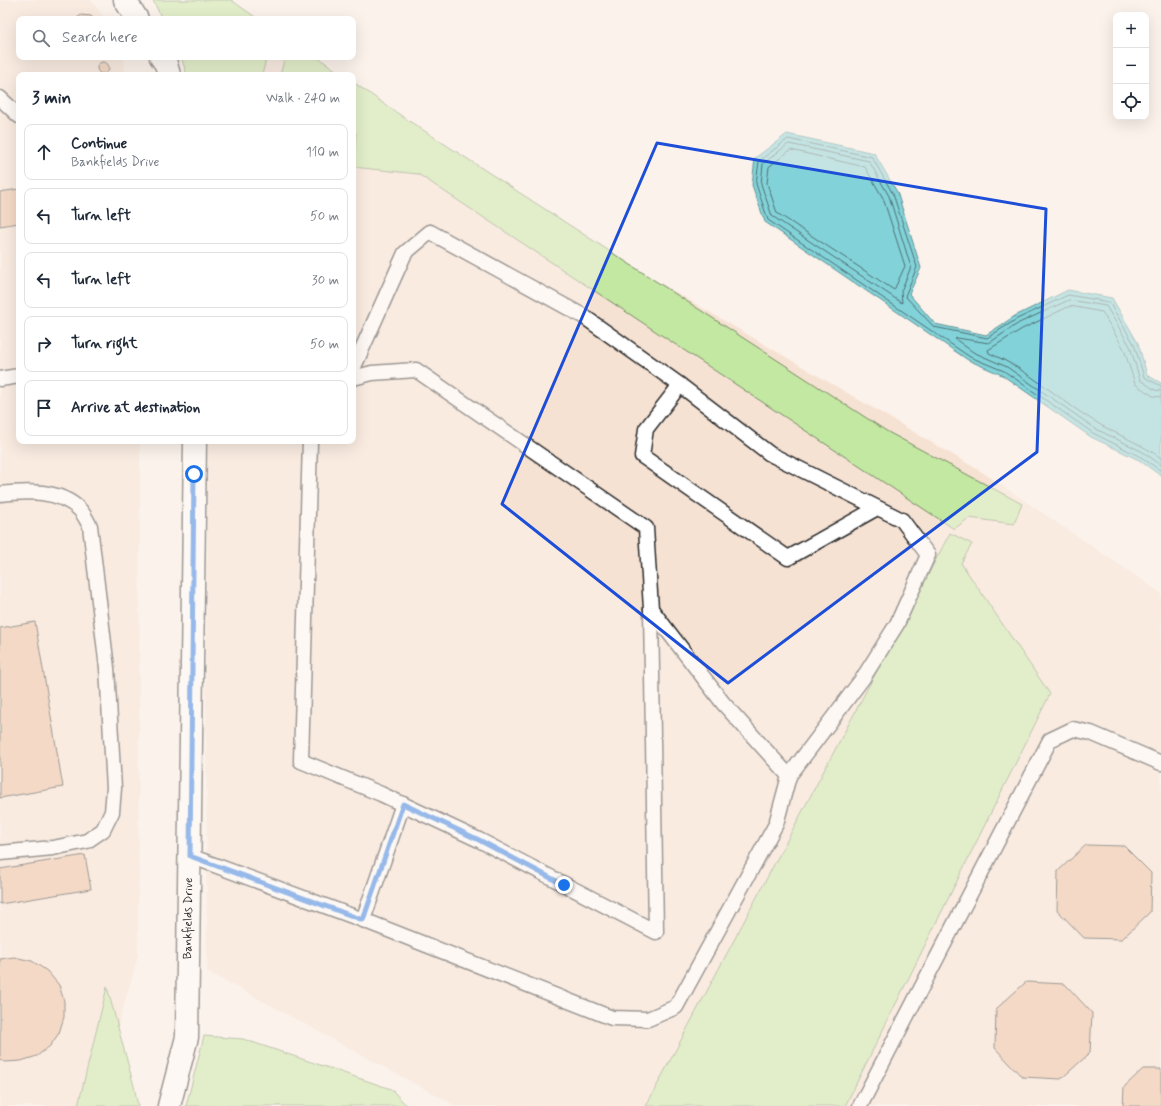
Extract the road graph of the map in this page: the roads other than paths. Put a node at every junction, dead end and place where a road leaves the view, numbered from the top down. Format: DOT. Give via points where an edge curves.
graph roads {
  1 [pos="126,0"];
  2 [pos="135,16"];
  3 [pos="163,60"];
  4 [pos="168,72"];
  5 [pos="0,98"];
  6 [pos="16,113"];
  7 [pos="356,362"];
  8 [pos="16,376"];
  9 [pos="356,377"];
  10 [pos="0,379"];
  11 [pos="680,385"];
  12 [pos="195,444"];
  13 [pos="310,444"];
  14 [pos="0,494"];
  15 [pos="877,508"];
  16 [pos="651,609"];
  17 [pos="1161,763"];
  18 [pos="789,776"];
  19 [pos="403,804"];
  20 [pos="0,853"];
  21 [pos="190,856"];
  22 [pos="363,920"];
  23 [pos="169,1106"];
  24 [pos="860,1106"];
  1 -- 2 [label="street"];
  3 -- 4 [label="street"];
  5 -- 6 [label="lane"];
  7 -- 11 [label="lane" via="405,253 430,232 584,316"];
  8 -- 10 [label="lane"];
  9 -- 16 [label="lane" via="372,373 416,370 646,528"];
  11 -- 15 [label="lane" via="770,454"];
  11 -- 15 [label="lane" via="646,429 642,456 788,558"];
  12 -- 21 [label="street, Bankfields Drive"];
  13 -- 19 [label="lane" via="301,761"];
  14 -- 20 [label="lane" via="29,491 62,498 81,510 90,526 107,668 114,788 112,812 103,830 87,841 53,848"];
  15 -- 18 [label="lane" via="902,520 928,555 897,624 863,678"];
  16 -- 18 [label="lane" via="723,702"];
  16 -- 19 [label="lane" via="656,932 479,840"];
  17 -- 24 [label="lane" via="1091,733 1072,729 1050,740"];
  18 -- 22 [label="lane" via="776,824 676,1007 648,1019 612,1018"];
  19 -- 22 [label="lane"];
  21 -- 22 [label="lane"];
  21 -- 23 [label="street, Bankfields Drive" via="187,1037"];
}
